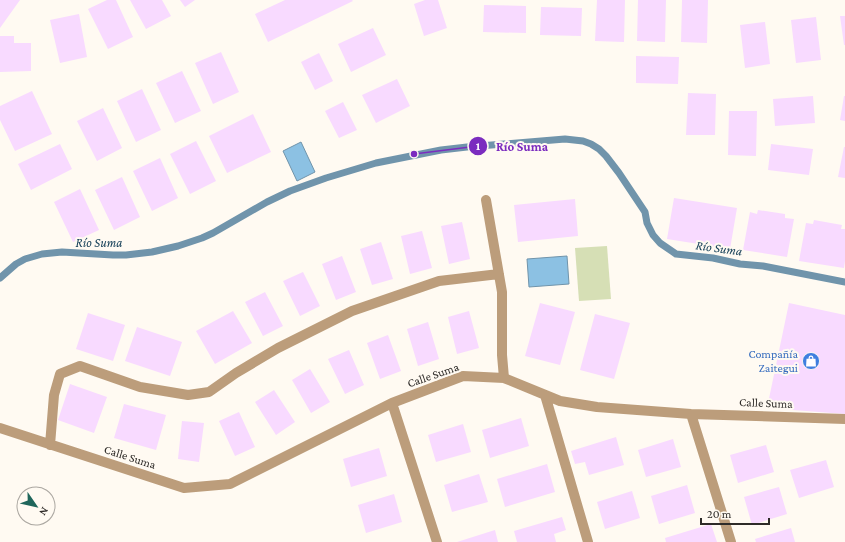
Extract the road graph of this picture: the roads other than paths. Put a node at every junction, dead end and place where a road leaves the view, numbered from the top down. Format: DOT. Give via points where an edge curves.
graph roads {
  1 [pos="486,200"];
  2 [pos="499,274"];
  3 [pos="504,378"];
  4 [pos="545,395"];
  5 [pos="392,403"];
  6 [pos="691,414"];
  7 [pos="845,419"];
  8 [pos="0,428"];
  9 [pos="50,445"];
  10 [pos="437,542"];
  11 [pos="588,542"];
  12 [pos="731,542"];
  1 -- 2 [label="street"];
  2 -- 3 [label="street" via="502,292"];
  2 -- 9 [label="street" via="439,281 352,312 278,348 209,392 188,395 140,386 80,366 60,374 54,395"];
  3 -- 4 [label="street, Calle Suma"];
  3 -- 5 [label="street, Calle Suma" via="463,376"];
  4 -- 6 [label="street, Calle Suma" via="560,401 597,407"];
  4 -- 11 [label="street"];
  5 -- 9 [label="street, Calle Suma" via="230,484 184,488"];
  5 -- 10 [label="street"];
  6 -- 7 [label="street, Calle Suma"];
  6 -- 12 [label="street"];
  8 -- 9 [label="street, Calle Suma"];
}
